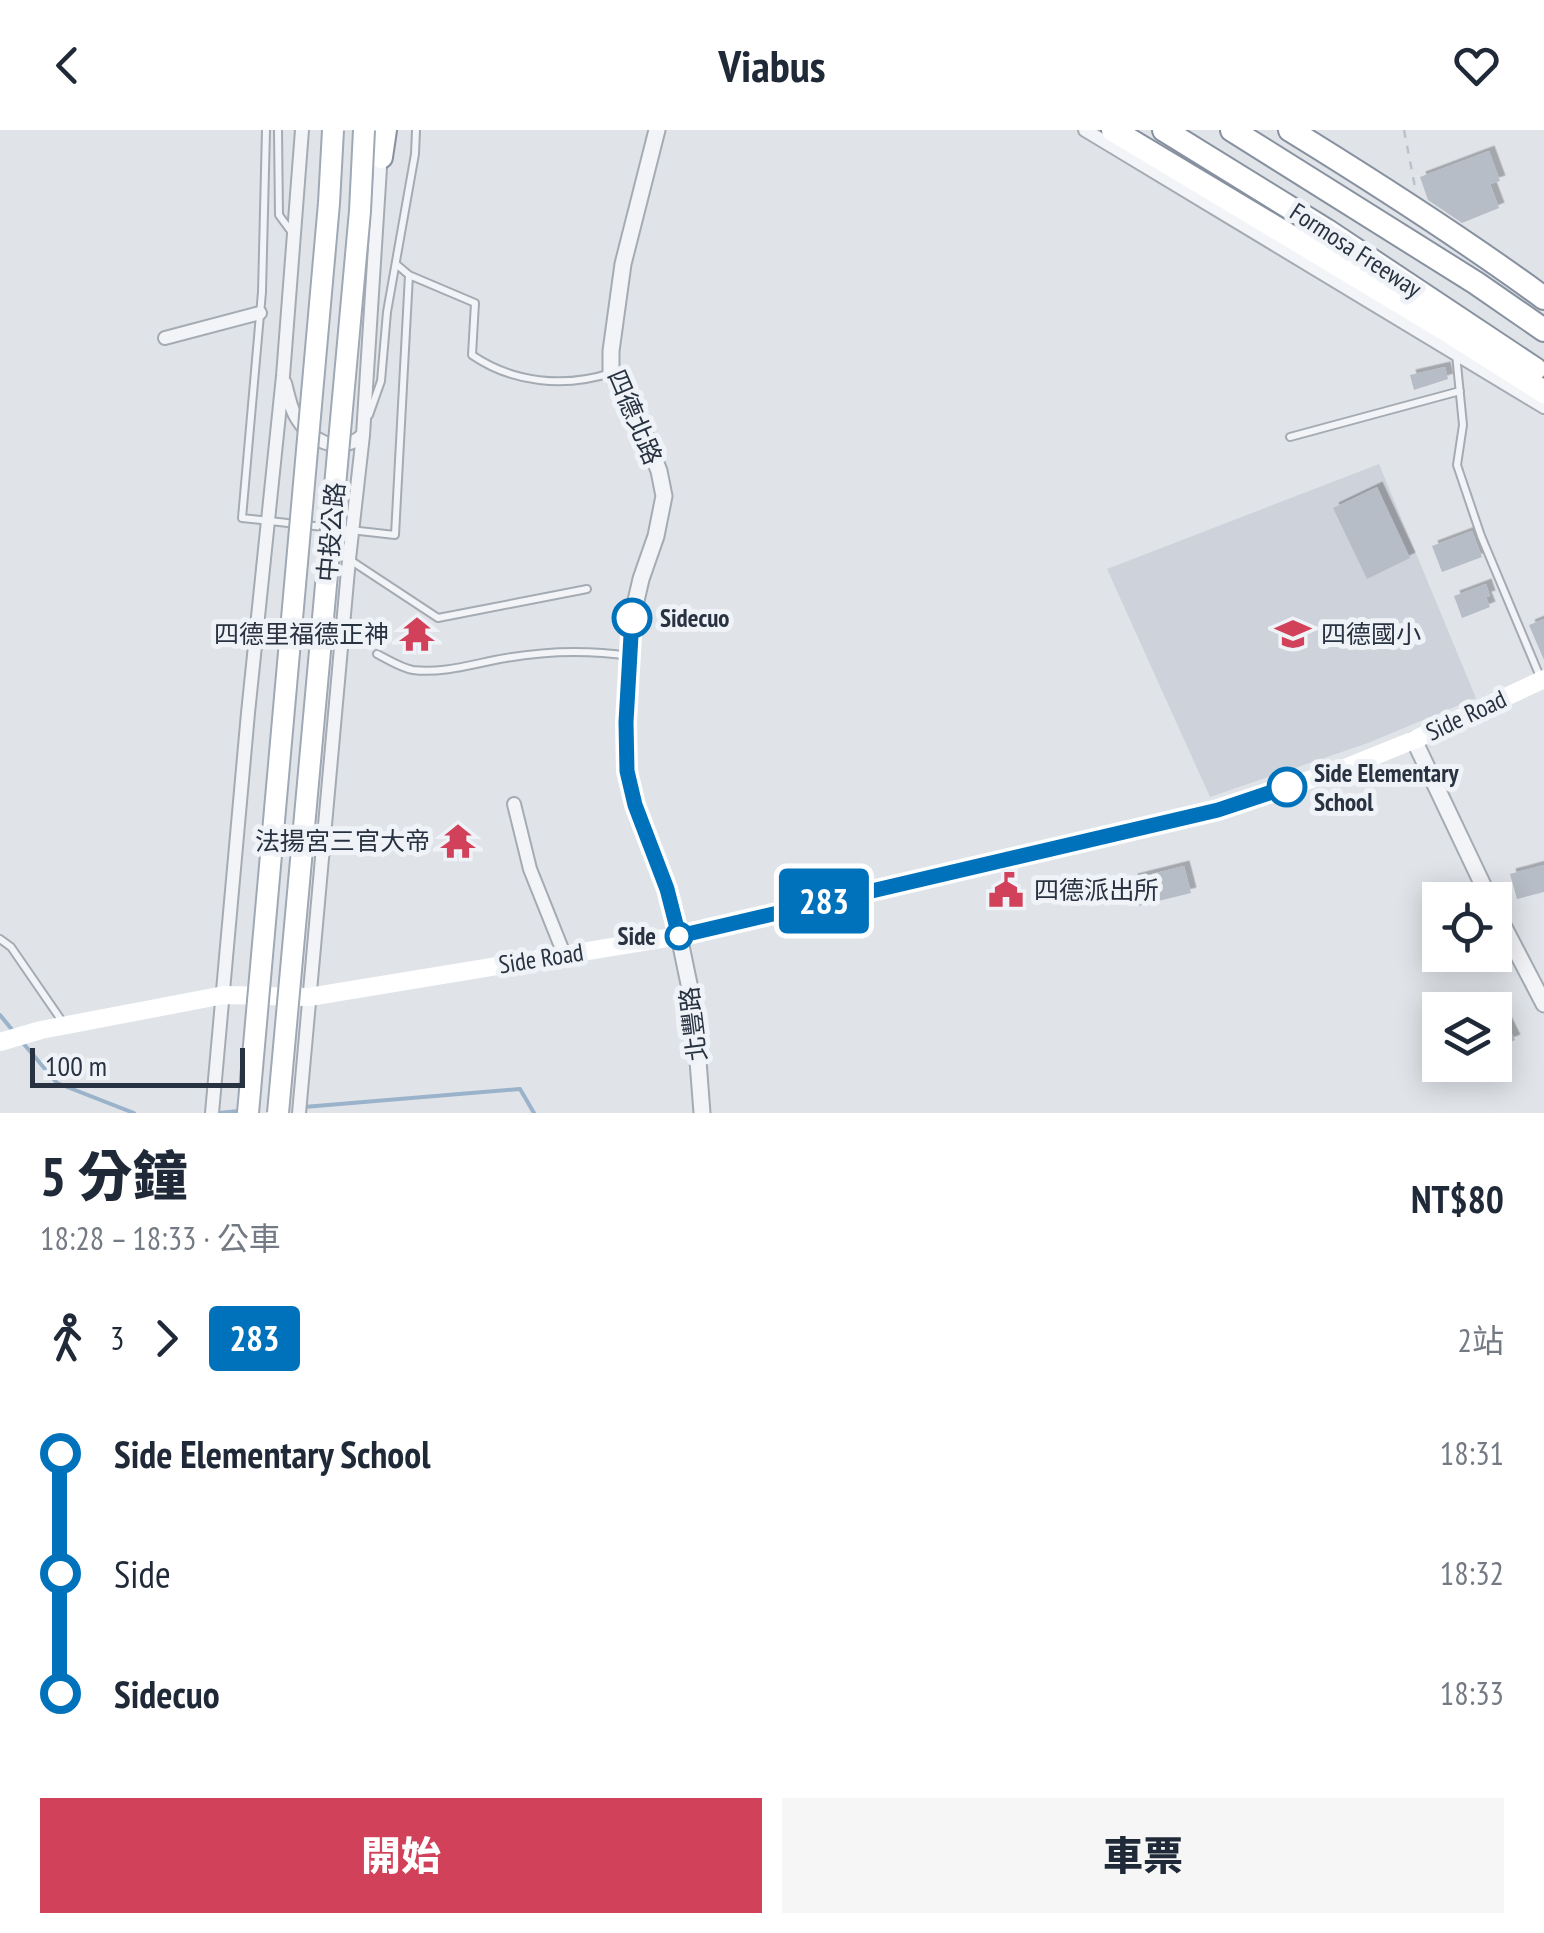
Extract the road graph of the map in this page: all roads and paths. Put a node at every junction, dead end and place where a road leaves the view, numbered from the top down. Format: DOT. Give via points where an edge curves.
graph roads {
  1 [pos="266,130"];
  2 [pos="278,130"];
  3 [pos="302,130"];
  4 [pos="333,130"];
  5 [pos="364,130"];
  6 [pos="383,130"];
  7 [pos="416,130"];
  8 [pos="656,130"];
  9 [pos="1085,130"];
  10 [pos="1114,130"];
  11 [pos="1164,130"];
  12 [pos="1232,130"];
  13 [pos="1290,130"];
  14 [pos="1304,130"];
  15 [pos="1404,130"];
  16 [pos="381,157"];
  17 [pos="1417,198"];
  18 [pos="295,237"];
  19 [pos="395,263"];
  20 [pos="409,275"];
  21 [pos="1544,295"];
  22 [pos="260,313"];
  23 [pos="1544,330"];
  24 [pos="165,338"];
  25 [pos="1456,354"];
  26 [pos="611,373"];
  27 [pos="1544,375"];
  28 [pos="283,376"];
  29 [pos="1460,391"];
  30 [pos="1544,392"];
  31 [pos="1544,407"];
  32 [pos="362,436"];
  33 [pos="1290,437"];
  34 [pos="268,522"];
  35 [pos="352,528"];
  36 [pos="349,559"];
  37 [pos="586,589"];
  38 [pos="378,654"];
  39 [pos="630,656"];
  40 [pos="1543,679"];
  41 [pos="1414,740"];
  42 [pos="514,804"];
  43 [pos="1481,882"];
  44 [pos="679,936"];
  45 [pos="0,939"];
  46 [pos="1512,943"];
  47 [pos="564,954"];
  48 [pos="224,995"];
  49 [pos="309,996"];
  50 [pos="1544,1004"];
  51 [pos="64,1025"];
  52 [pos="0,1042"];
  53 [pos="212,1113"];
  54 [pos="248,1113"];
  55 [pos="278,1113"];
  56 [pos="299,1113"];
  57 [pos="702,1113"];
  1 -- 22 [label="lane"];
  2 -- 18 [label="lane" via="278,215"];
  3 -- 18 [label="street"];
  4 -- 54 [label="main road, 中投公路, bridge"];
  5 -- 55 [label="main road, 中投公路, bridge"];
  6 -- 16 [label="highway"];
  7 -- 19 [label="lane"];
  8 -- 26 [label="street, 四德北路" via="623,264"];
  9 -- 25 [label="street"];
  10 -- 30 [label="highway"];
  11 -- 27 [label="highway, Formosa Freeway"];
  12 -- 23 [label="highway, Formosa Freeway"];
  13 -- 21 [label="highway"];
  14 -- 17 [label="street"];
  15 -- 17 [label="path"];
  16 -- 32 [label="street"];
  17 -- 21 [label="street"];
  18 -- 28 [label="street"];
  19 -- 20 [label="lane"];
  19 -- 32 [label="lane" via="381,381"];
  20 -- 26 [label="lane" via="475,303 472,355 498,371 566,383"];
  20 -- 35 [label="lane" via="395,534"];
  22 -- 24 [label="street"];
  22 -- 34 [label="lane" via="242,518"];
  25 -- 29 [label="lane"];
  25 -- 31 [label="street"];
  26 -- 39 [label="street, 四德北路" via="645,435 664,496 632,618"];
  28 -- 32 [label="street" via="294,414 313,438 337,446"];
  28 -- 34 [label="street"];
  29 -- 33 [label="lane"];
  29 -- 40 [label="lane" via="1457,465"];
  32 -- 35 [label="street"];
  34 -- 35 [label="lane"];
  34 -- 48 [label="street"];
  35 -- 36 [label="street"];
  36 -- 37 [label="lane" via="438,618"];
  36 -- 49 [label="street"];
  38 -- 39 [label="lane" via="409,670 572,652"];
  39 -- 44 [label="street, 四德北路" via="627,771"];
  40 -- 41 [label="main road, Side Road"];
  41 -- 43 [label="street"];
  41 -- 44 [label="main road, Side Road" via="1218,810"];
  42 -- 47 [label="street" via="530,869"];
  44 -- 47 [label="main road, Side Road"];
  44 -- 57 [label="street, 北豐路" via="694,1008"];
  45 -- 51 [label="lane"];
  46 -- 50 [label="street"];
  47 -- 49 [label="main road, Side Road"];
  48 -- 49 [label="main road, Side Road"];
  48 -- 51 [label="main road, Side Road"];
  48 -- 53 [label="street"];
  49 -- 56 [label="street"];
  51 -- 52 [label="main road, Side Road"];
}
